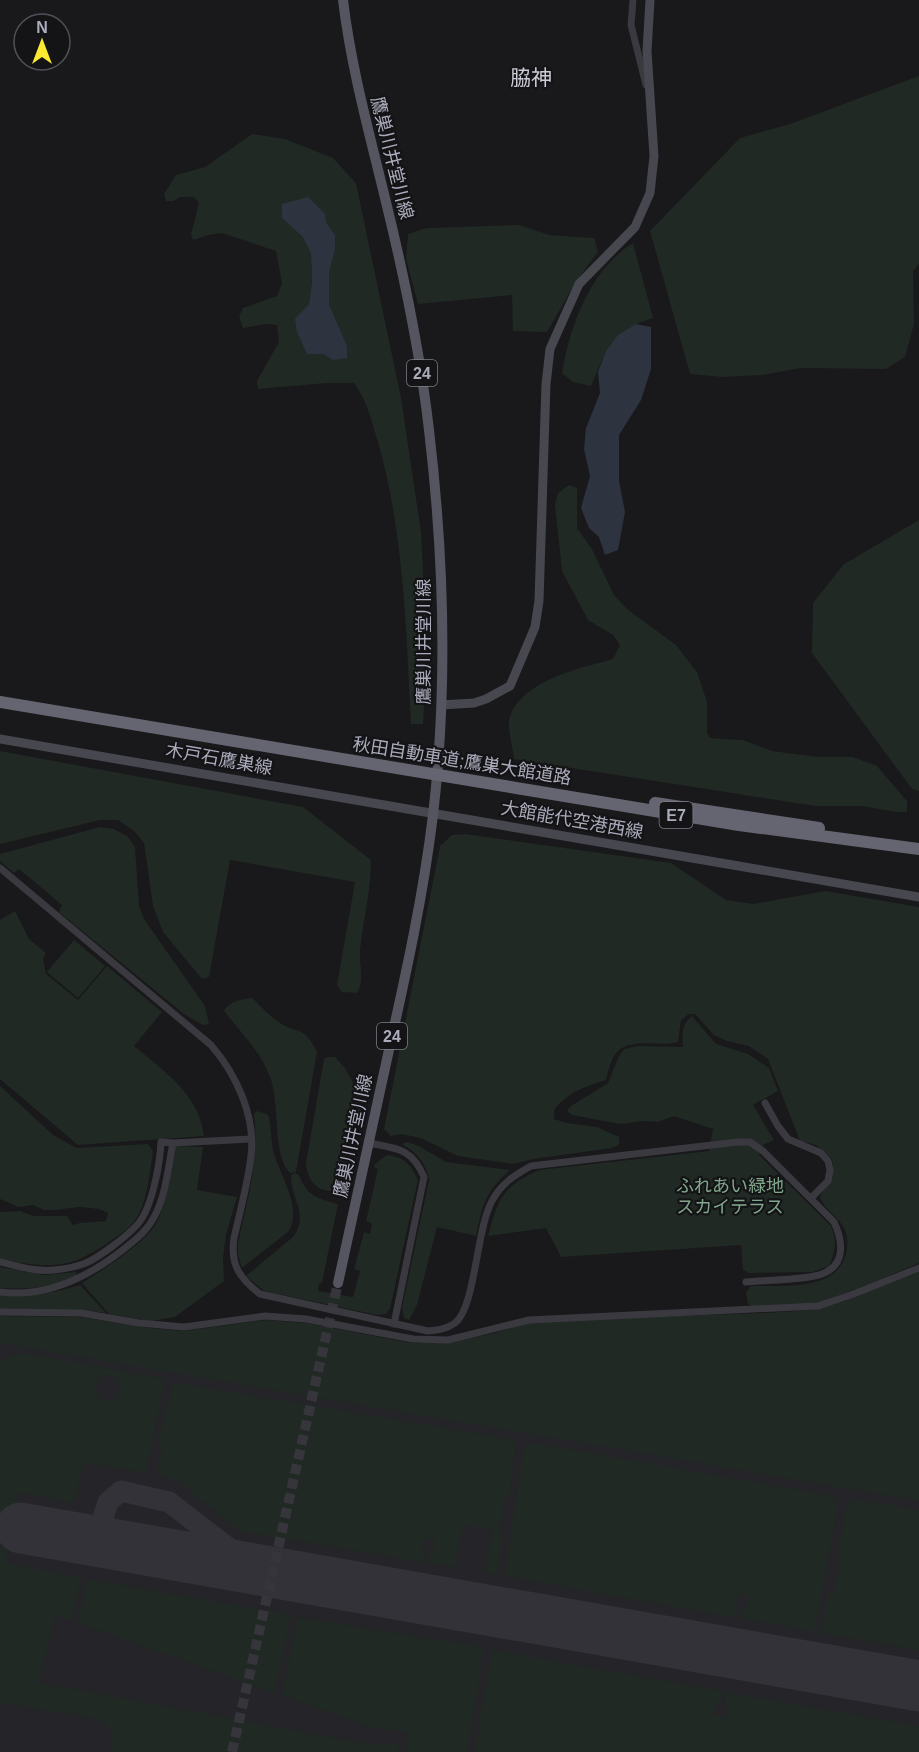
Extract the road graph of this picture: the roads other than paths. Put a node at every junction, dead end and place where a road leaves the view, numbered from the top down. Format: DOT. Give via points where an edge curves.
graph roads {
  1 [pos="343,0"];
  2 [pos="633,0"];
  3 [pos="650,0"];
  4 [pos="650,102"];
  5 [pos="0,694"];
  6 [pos="0,702"];
  7 [pos="441,705"];
  8 [pos="0,739"];
  9 [pos="433,813"];
  10 [pos="919,840"];
  11 [pos="919,849"];
  12 [pos="0,868"];
  13 [pos="919,897"];
  14 [pos="765,1103"];
  15 [pos="251,1138"];
  16 [pos="173,1143"];
  17 [pos="368,1143"];
  18 [pos="811,1198"];
  19 [pos="0,1262"];
  20 [pos="919,1268"];
  21 [pos="746,1282"];
  22 [pos="339,1283"];
  23 [pos="0,1292"];
  24 [pos="0,1312"];
  25 [pos="394,1324"];
  1 -- 7 [label="main road, 鷹巣川井堂川線 / 24" via="363,111 422,371 440,547"];
  2 -- 4 [label="street" via="631,25"];
  3 -- 4 [label="main road"];
  4 -- 7 [label="main road" via="654,156 650,193 635,227 579,284 550,349 535,627 510,686 474,703"];
  5 -- 10 [label="highway, 秋田自動車道;鷹巣大館道路 / E7" via="657,804"];
  6 -- 11 [label="highway, 秋田自動車道;鷹巣大館道路 / E7" via="729,824"];
  7 -- 9 [label="main road, 鷹巣川井堂川線 / 24"];
  8 -- 9 [label="main road, 木戸石鷹巣線"];
  9 -- 13 [label="main road, 大館能代空港西線"];
  9 -- 17 [label="main road, 鷹巣川井堂川線 / 24" via="409,961"];
  12 -- 15 [label="street" via="211,1045 228,1066 241,1093"];
  14 -- 18 [label="street" via="788,1138 821,1153 828,1161 828,1181"];
  15 -- 16 [label="street"];
  15 -- 25 [label="street" via="233,1249 234,1262 244,1282 260,1294"];
  16 -- 19 [label="street" via="161,1142 153,1187 138,1225 106,1250 85,1263 53,1270"];
  16 -- 23 [label="street" via="160,1203 140,1236 76,1281 52,1288"];
  17 -- 22 [label="main road, 鷹巣川井堂川線 / 24"];
  17 -- 25 [label="street" via="411,1155 424,1177"];
  18 -- 21 [label="street" via="834,1222 841,1236 842,1251 836,1262 824,1274"];
  18 -- 25 [label="street" via="750,1142 531,1166 510,1178 491,1202 462,1315 444,1329 428,1331"];
  20 -- 24 [label="street" via="818,1306 529,1320 448,1340 413,1340 306,1319 265,1316 184,1327 81,1313"];
}
